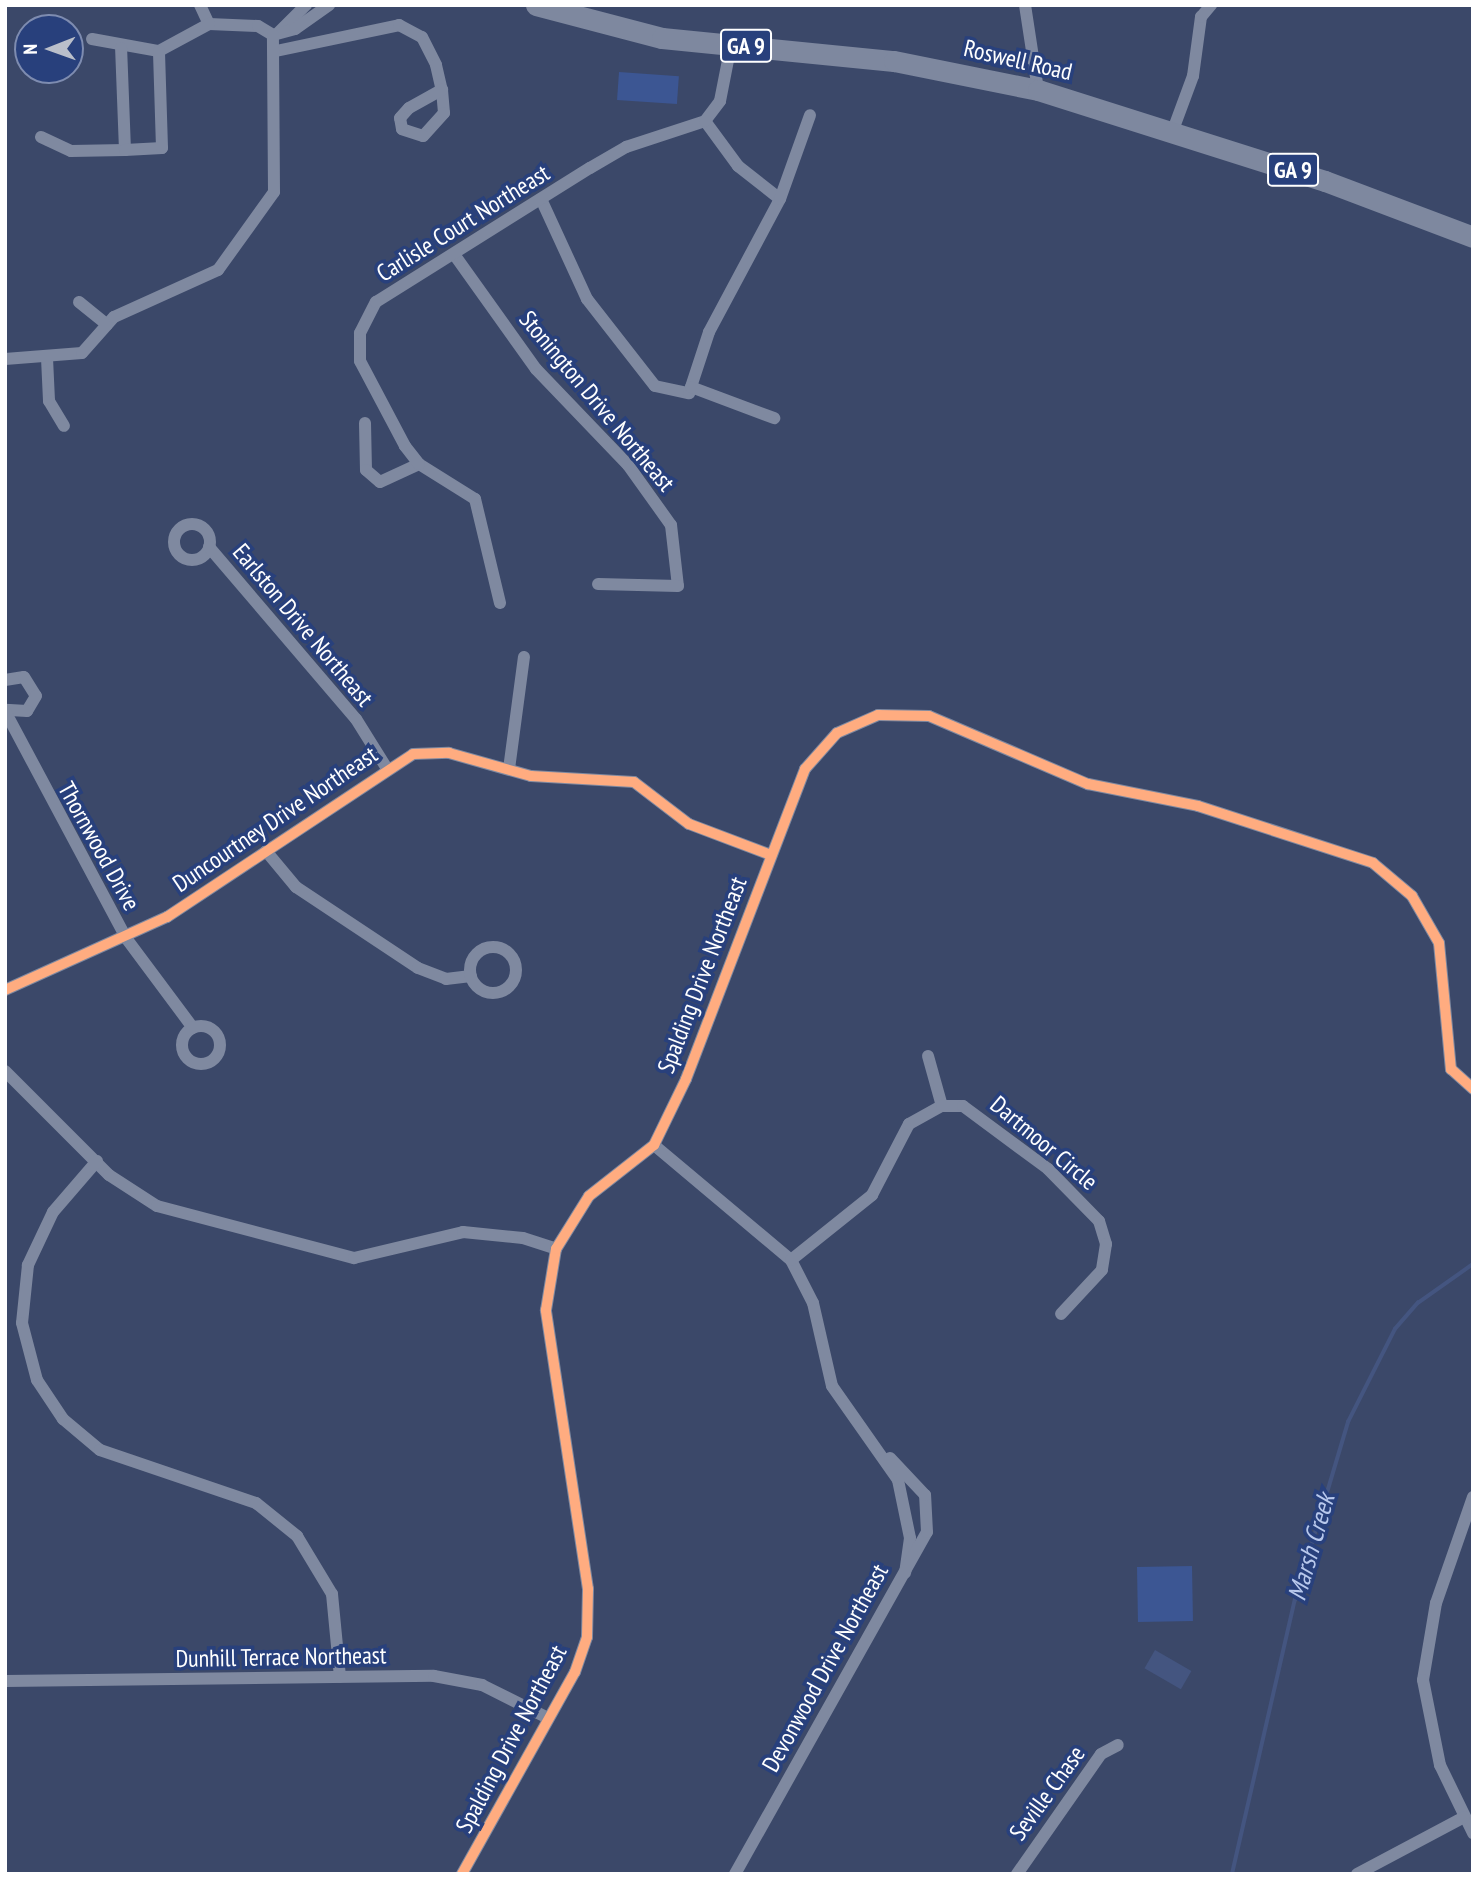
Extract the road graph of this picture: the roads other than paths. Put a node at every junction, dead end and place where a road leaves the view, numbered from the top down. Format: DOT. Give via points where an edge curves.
graph roads {
  1 [pos="200,5"];
  2 [pos="306,5"];
  3 [pos="329,5"];
  4 [pos="536,5"];
  5 [pos="1026,5"];
  6 [pos="1211,5"];
  7 [pos="209,23"];
  8 [pos="276,33"];
  9 [pos="92,39"];
  10 [pos="731,45"];
  11 [pos="121,48"];
  12 [pos="159,51"];
  13 [pos="276,51"];
  14 [pos="442,90"];
  15 [pos="1038,90"];
  16 [pos="810,115"];
  17 [pos="705,121"];
  18 [pos="1173,130"];
  19 [pos="41,137"];
  20 [pos="125,150"];
  21 [pos="541,199"];
  22 [pos="780,199"];
  23 [pos="1473,237"];
  24 [pos="456,257"];
  25 [pos="79,302"];
  26 [pos="107,325"];
  27 [pos="47,358"];
  28 [pos="5,359"];
  29 [pos="691,387"];
  30 [pos="774,418"];
  31 [pos="365,423"];
  32 [pos="64,426"];
  33 [pos="419,464"];
  34 [pos="209,547"];
  35 [pos="598,584"];
  36 [pos="500,603"];
  37 [pos="524,657"];
  38 [pos="5,680"];
  39 [pos="5,710"];
  40 [pos="386,767"];
  41 [pos="509,769"];
  42 [pos="266,851"];
  43 [pos="771,855"];
  44 [pos="125,938"];
  45 [pos="471,976"];
  46 [pos="5,990"];
  47 [pos="193,1028"];
  48 [pos="928,1056"];
  49 [pos="5,1071"];
  50 [pos="1473,1089"];
  51 [pos="942,1106"];
  52 [pos="654,1145"];
  53 [pos="97,1161"];
  54 [pos="556,1249"];
  55 [pos="791,1260"];
  56 [pos="1061,1314"];
  57 [pos="879,1448"];
  58 [pos="1473,1497"];
  59 [pos="905,1573"];
  60 [pos="340,1677"];
  61 [pos="5,1682"];
  62 [pos="548,1718"];
  63 [pos="1118,1745"];
  64 [pos="1464,1817"];
  65 [pos="1473,1833"];
  66 [pos="463,1874"];
  67 [pos="735,1874"];
  68 [pos="1017,1874"];
  69 [pos="1356,1874"];
  1 -- 7 [label="street"];
  2 -- 8 [label="street"];
  3 -- 8 [label="street"];
  4 -- 10 [label="main road, Roswell Road / GA 9" via="608,29"];
  5 -- 15 [label="street"];
  6 -- 18 [label="street" via="1201,17 1193,76"];
  7 -- 8 [label="street" via="258,26"];
  7 -- 12 [label="street"];
  8 -- 13 [label="street"];
  9 -- 11 [label="street" via="114,39"];
  10 -- 15 [label="main road, Roswell Road / GA 9" via="894,61"];
  10 -- 17 [label="street" via="720,102"];
  11 -- 12 [label="street"];
  11 -- 20 [label="street"];
  12 -- 20 [label="street" via="162,148"];
  13 -- 14 [label="street" via="400,25 422,37"];
  13 -- 26 [label="street" via="274,192 218,270 184,290 144,301"];
  15 -- 18 [label="main road, Roswell Road / GA 9"];
  16 -- 22 [label="street"];
  17 -- 21 [label="street, Carlisle Court Northeast" via="626,147"];
  17 -- 22 [label="street" via="738,166"];
  18 -- 23 [label="main road, Roswell Road / GA 9"];
  19 -- 20 [label="street" via="71,151"];
  21 -- 24 [label="street, Carlisle Court Northeast"];
  21 -- 29 [label="street" via="587,299 655,386 690,393"];
  22 -- 29 [label="street" via="709,332"];
  24 -- 33 [label="street, Carlisle Court Northeast" via="376,302 360,333 360,361 380,405"];
  24 -- 35 [label="street, Stonington Drive Northeast" via="536,369 628,465 671,525 678,586"];
  25 -- 26 [label="street"];
  26 -- 27 [label="street" via="82,353"];
  27 -- 28 [label="street"];
  27 -- 32 [label="street" via="49,401"];
  29 -- 30 [label="street"];
  31 -- 33 [label="street" via="366,470 380,482"];
  33 -- 36 [label="street, Carlisle Court Northeast" via="475,499"];
  34 -- 40 [label="street, Earlston Drive Northeast" via="356,719"];
  37 -- 41 [label="street"];
  38 -- 39 [label="street" via="24,677 36,696 27,711"];
  39 -- 44 [label="street, Thornwood Drive"];
  40 -- 41 [label="street, Duncourtney Drive Northeast" via="434,750"];
  40 -- 42 [label="street, Duncourtney Drive Northeast"];
  41 -- 43 [label="street, Duncourtney Drive Northeast" via="634,782 689,824"];
  42 -- 44 [label="street, Duncourtney Drive Northeast"];
  42 -- 45 [label="street" via="296,887 418,968 446,979"];
  43 -- 50 [label="street, Spalding Drive Northeast" via="820,747 857,722 901,713 958,724 1088,784 1198,806 1349,852 1394,878 1428,919 1446,970 1451,1069"];
  43 -- 52 [label="street, Spalding Drive Northeast" via="686,1079"];
  44 -- 46 [label="street, Duncourtney Drive Northeast"];
  44 -- 47 [label="street, Thornwood Drive"];
  48 -- 51 [label="street"];
  49 -- 53 [label="street"];
  51 -- 55 [label="street" via="909,1124 860,1208"];
  51 -- 56 [label="street, Dartmoor Circle" via="982,1114 1099,1221 1106,1244 1102,1270"];
  52 -- 54 [label="street, Spalding Drive Northeast" via="589,1196"];
  52 -- 55 [label="street, Devonwood Drive Northeast"];
  53 -- 54 [label="street" via="123,1187 157,1206 354,1258 463,1232 523,1238"];
  53 -- 60 [label="street" via="53,1212 28,1265 22,1323 37,1380 63,1419 100,1450 256,1503 297,1536 332,1594"];
  54 -- 62 [label="street, Spalding Drive Northeast" via="546,1310 590,1613 580,1659"];
  55 -- 57 [label="street, Devonwood Drive Northeast" via="813,1303 832,1386"];
  57 -- 59 [label="street, Devonwood Drive Northeast" via="907,1508"];
  57 -- 59 [label="street" via="920,1487 929,1506 927,1532"];
  58 -- 64 [label="street" via="1436,1602 1423,1680 1440,1765"];
  59 -- 67 [label="street, Devonwood Drive Northeast"];
  60 -- 61 [label="street, Dunhill Terrace Northeast"];
  60 -- 62 [label="street, Dunhill Terrace Northeast" via="463,1680"];
  62 -- 66 [label="street, Spalding Drive Northeast"];
  63 -- 68 [label="street, Seville Chase" via="1101,1754"];
  64 -- 65 [label="street"];
  64 -- 69 [label="street"];
}
